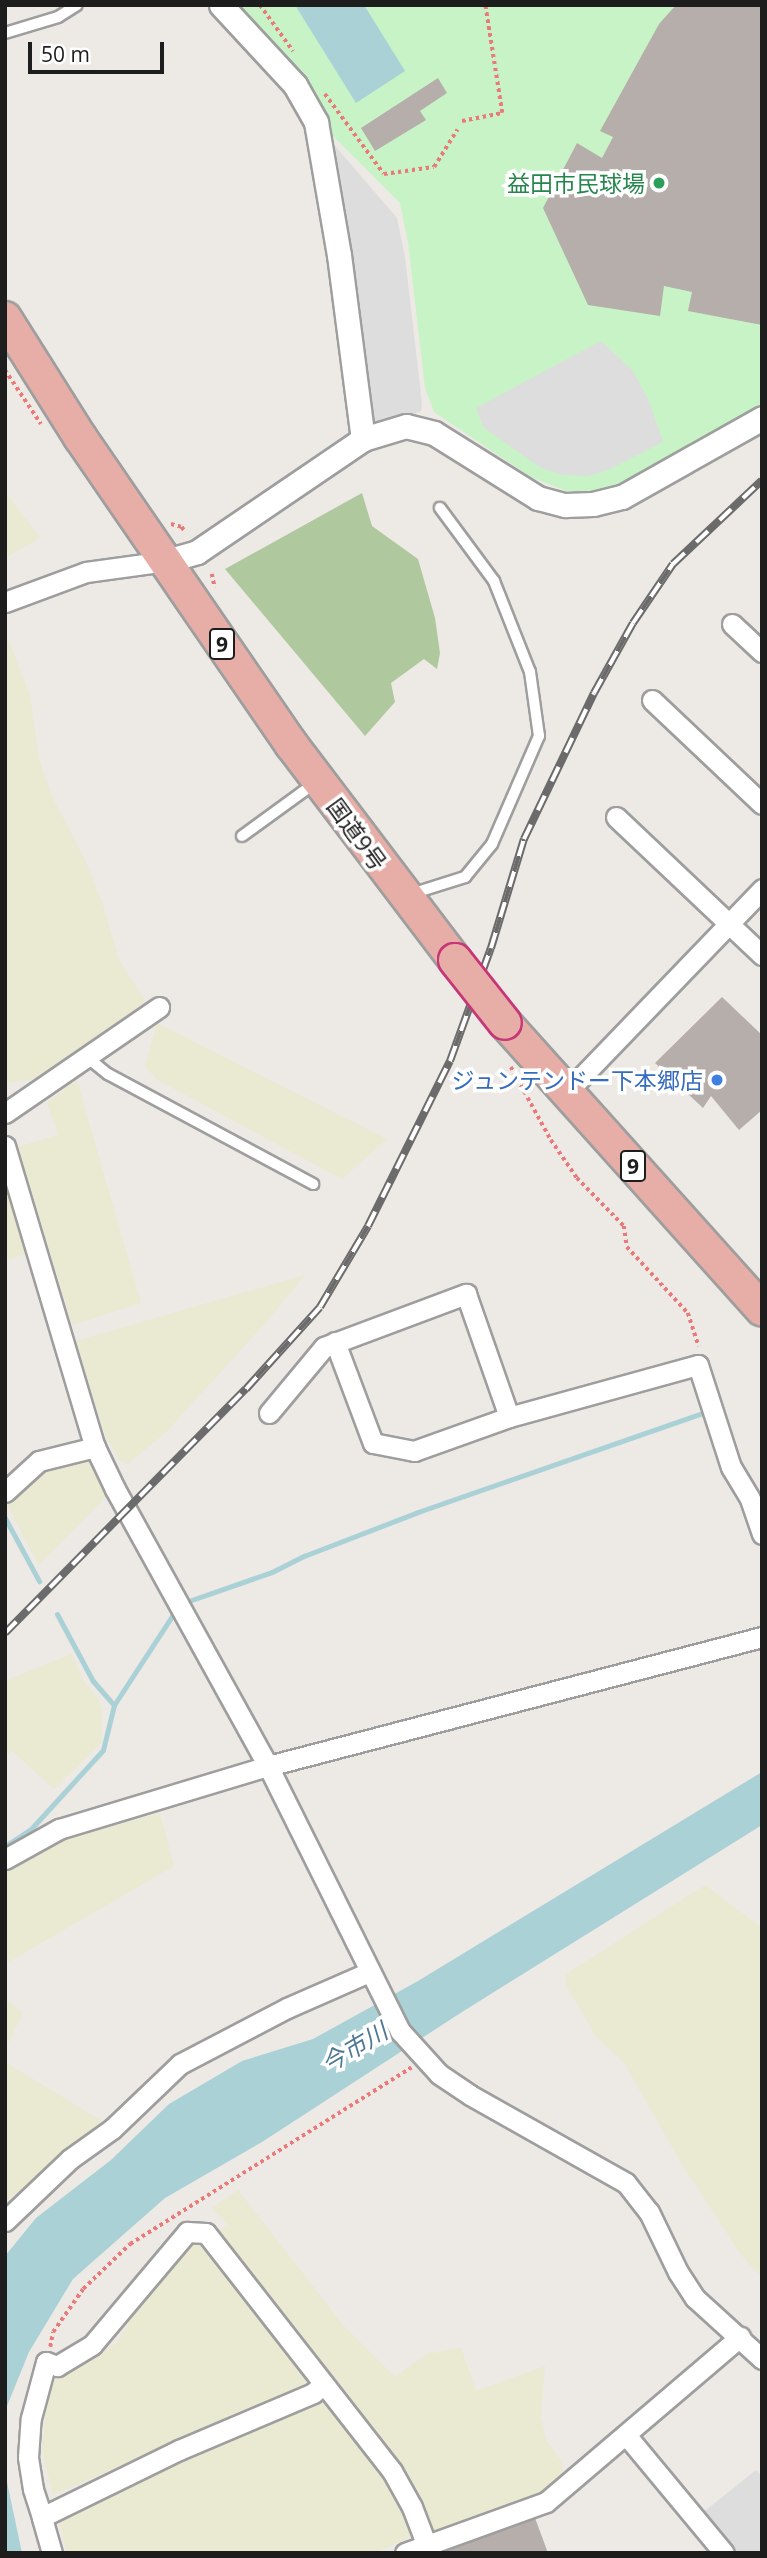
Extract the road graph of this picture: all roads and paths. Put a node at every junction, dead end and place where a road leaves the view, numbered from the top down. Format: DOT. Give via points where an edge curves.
graph roads {
  1 [pos="77,5"];
  2 [pos="221,5"];
  3 [pos="260,5"];
  4 [pos="485,5"];
  5 [pos="5,33"];
  6 [pos="301,62"];
  7 [pos="318,84"];
  8 [pos="462,121"];
  9 [pos="457,130"];
  10 [pos="5,318"];
  11 [pos="762,418"];
  12 [pos="363,439"];
  13 [pos="440,508"];
  14 [pos="166,561"];
  15 [pos="212,574"];
  16 [pos="214,597"];
  17 [pos="5,602"];
  18 [pos="732,624"];
  19 [pos="762,652"];
  20 [pos="652,700"];
  21 [pos="318,780"];
  22 [pos="762,804"];
  23 [pos="616,817"];
  24 [pos="242,836"];
  25 [pos="762,889"];
  26 [pos="404,897"];
  27 [pos="730,923"];
  28 [pos="762,955"];
  29 [pos="159,1007"];
  30 [pos="88,1058"];
  31 [pos="511,1062"];
  32 [pos="566,1093"];
  33 [pos="5,1113"];
  34 [pos="5,1146"];
  35 [pos="313,1184"];
  36 [pos="762,1309"];
  37 [pos="335,1342"];
  38 [pos="698,1365"];
  39 [pos="269,1413"];
  40 [pos="509,1417"];
  41 [pos="95,1447"];
  42 [pos="5,1492"];
  43 [pos="762,1534"];
  44 [pos="762,1637"];
  45 [pos="268,1766"];
  46 [pos="5,1859"];
  47 [pos="373,1981"];
  48 [pos="424,2059"];
  49 [pos="5,2221"];
  50 [pos="740,2337"];
  51 [pos="762,2359"];
  52 [pos="46,2362"];
  53 [pos="324,2384"];
  54 [pos="626,2435"];
  55 [pos="42,2517"];
  56 [pos="426,2544"];
  57 [pos="52,2553"];
  58 [pos="405,2553"];
  59 [pos="724,2553"];
  1 -- 5 [label="lane" via="58,17"];
  2 -- 12 [label="street" via="295,85 316,122"];
  3 -- 6 [label="path"];
  4 -- 8 [label="path" via="502,113"];
  7 -- 9 [label="path" via="384,174 434,167"];
  10 -- 14 [label="highway, 国道9号 / 9"];
  11 -- 12 [label="street" via="622,497 593,504 565,505 538,498 434,433 406,426"];
  12 -- 14 [label="street" via="197,552"];
  13 -- 26 [label="lane" via="494,581 530,672 539,736 492,844 465,877"];
  14 -- 17 [label="street" via="86,572"];
  14 -- 21 [label="highway, 国道9号 / 9"];
  15 -- 16 [label="path"];
  18 -- 19 [label="street"];
  20 -- 22 [label="street"];
  21 -- 24 [label="lane"];
  21 -- 26 [label="highway, 国道9号 / 9"];
  23 -- 27 [label="street"];
  25 -- 27 [label="street"];
  26 -- 32 [label="highway, 国道9号 / 9, bridge"];
  27 -- 28 [label="street"];
  27 -- 32 [label="street"];
  29 -- 30 [label="street"];
  30 -- 33 [label="street"];
  30 -- 35 [label="lane" via="108,1074"];
  31 -- 38 [label="path" via="570,1169 624,1226 627,1247 688,1313 701,1352"];
  32 -- 36 [label="highway, 国道9号 / 9"];
  34 -- 41 [label="street"];
  37 -- 39 [label="street" via="324,1347"];
  37 -- 40 [label="street" via="373,1443 414,1451"];
  37 -- 40 [label="street" via="466,1294"];
  38 -- 40 [label="street"];
  38 -- 43 [label="street" via="731,1467 750,1499"];
  41 -- 42 [label="street" via="39,1461"];
  41 -- 45 [label="street"];
  44 -- 45 [label="street"];
  45 -- 46 [label="street" via="59,1829"];
  45 -- 47 [label="street"];
  47 -- 48 [label="street" via="400,2031"];
  47 -- 49 [label="street" via="287,2008 180,2064"];
  48 -- 50 [label="street" via="470,2095 626,2183 649,2212 695,2298"];
  48 -- 52 [label="path" via="130,2244 83,2289 53,2332"];
  50 -- 51 [label="street"];
  50 -- 54 [label="street"];
  52 -- 53 [label="street" via="57,2366 92,2345 187,2232 206,2232"];
  52 -- 55 [label="street" via="31,2418 28,2457"];
  53 -- 55 [label="street"];
  53 -- 56 [label="street" via="392,2471"];
  54 -- 56 [label="street" via="547,2502"];
  54 -- 59 [label="street"];
  55 -- 57 [label="street"];
  56 -- 58 [label="street"];
}
